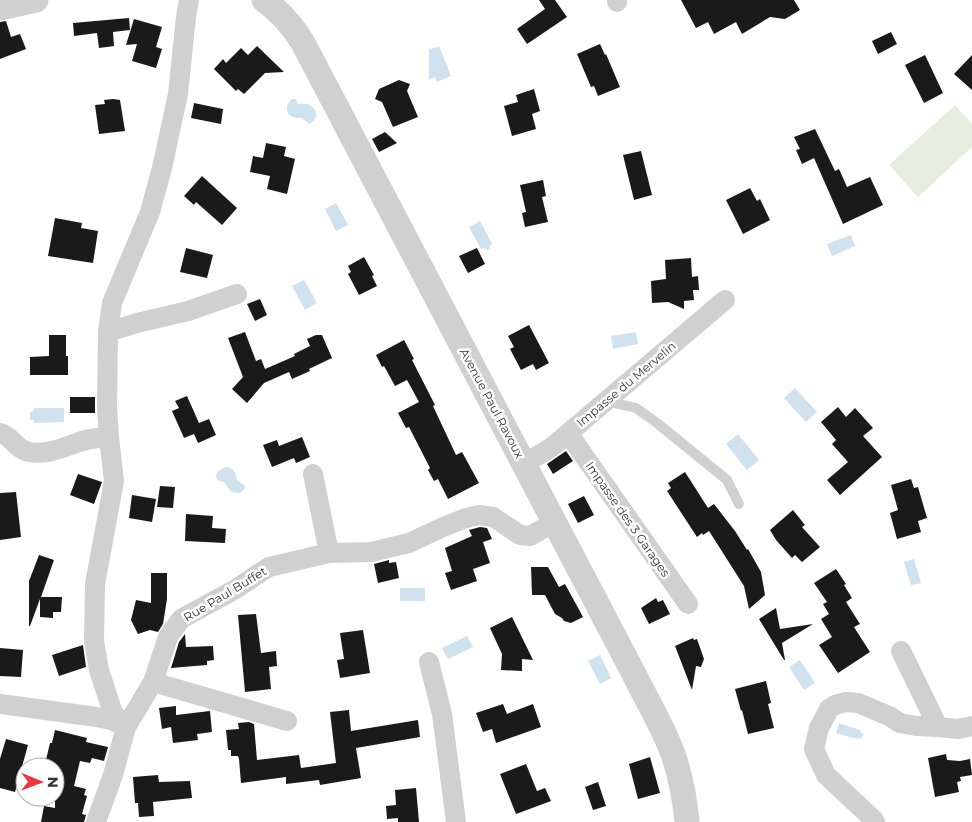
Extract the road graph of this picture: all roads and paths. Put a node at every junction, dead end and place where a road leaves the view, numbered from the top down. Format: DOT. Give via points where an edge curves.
graph roads {
  1 [pos="36,0"];
  2 [pos="190,0"];
  3 [pos="264,0"];
  4 [pos="0,8"];
  5 [pos="238,294"];
  6 [pos="725,300"];
  7 [pos="108,332"];
  8 [pos="605,401"];
  9 [pos="0,433"];
  10 [pos="568,433"];
  11 [pos="109,437"];
  12 [pos="524,464"];
  13 [pos="313,474"];
  14 [pos="739,504"];
  15 [pos="555,522"];
  16 [pos="329,553"];
  17 [pos="688,604"];
  18 [pos="901,651"];
  19 [pos="429,662"];
  20 [pos="153,682"];
  21 [pos="0,704"];
  22 [pos="287,720"];
  23 [pos="972,726"];
  24 [pos="126,727"];
  25 [pos="938,727"];
  26 [pos="96,822"];
  27 [pos="456,822"];
  28 [pos="687,822"];
  29 [pos="875,822"];
  1 -- 4 [label="street"];
  2 -- 7 [label="street" via="178,94 162,168 150,212 112,303"];
  3 -- 12 [label="street, Avenue Paul Ravoux" via="279,12 303,43"];
  5 -- 7 [label="street"];
  6 -- 8 [label="street, Impasse du Mervelin"];
  7 -- 11 [label="street"];
  8 -- 10 [label="street, Impasse du Mervelin"];
  8 -- 14 [label="lane" via="636,408 657,423 727,480"];
  9 -- 11 [label="street" via="28,452 54,450"];
  10 -- 12 [label="street, Impasse du Mervelin"];
  10 -- 17 [label="street, Impasse des 3 Garages"];
  11 -- 24 [label="street" via="114,481 95,584 94,641 99,670 113,713"];
  12 -- 15 [label="street, Avenue Paul Ravoux"];
  13 -- 16 [label="street"];
  15 -- 16 [label="street, Rue Paul Buffet" via="530,536 520,535 493,518 480,515 409,543 370,552"];
  15 -- 28 [label="street, Avenue Paul Ravoux" via="667,740 679,772"];
  16 -- 20 [label="street, Rue Paul Buffet" via="269,567 181,619 168,636"];
  18 -- 25 [label="street"];
  19 -- 27 [label="street" via="442,714"];
  20 -- 22 [label="street"];
  20 -- 24 [label="street, Rue Paul Buffet"];
  21 -- 24 [label="street" via="111,720"];
  23 -- 25 [label="street" via="958,729"];
  24 -- 26 [label="street, Rue Paul Buffet"];
  25 -- 29 [label="street" via="900,723 858,703 835,704 829,709 819,728 814,749 826,775"];
}
